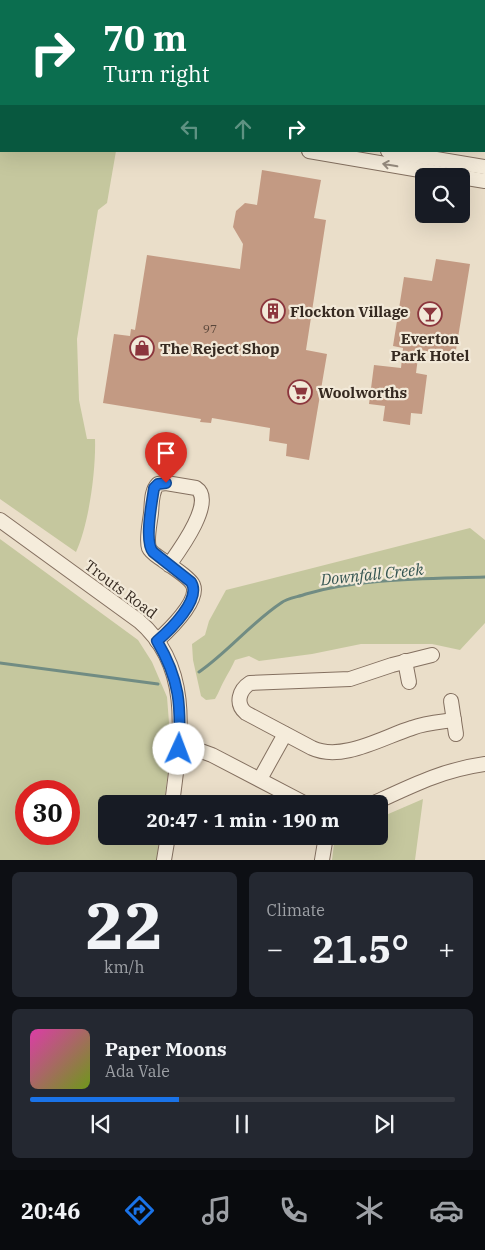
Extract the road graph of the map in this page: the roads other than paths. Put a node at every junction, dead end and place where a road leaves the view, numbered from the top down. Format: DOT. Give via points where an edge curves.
graph roads {
  1 [pos="315,152"];
  2 [pos="394,152"];
  3 [pos="485,167"];
  4 [pos="415,169"];
  5 [pos="470,179"];
  6 [pos="485,182"];
  7 [pos="0,520"];
  8 [pos="169,565"];
  9 [pos="157,641"];
  10 [pos="432,655"];
  11 [pos="405,661"];
  12 [pos="409,682"];
  13 [pos="450,701"];
  14 [pos="454,720"];
  15 [pos="285,734"];
  16 [pos="456,734"];
  17 [pos="179,749"];
  18 [pos="485,764"];
  19 [pos="260,780"];
  20 [pos="173,795"];
  21 [pos="289,795"];
  22 [pos="388,797"];
  23 [pos="166,845"];
  24 [pos="324,845"];
  25 [pos="164,860"];
  26 [pos="322,860"];
  4 -- 1 [label="street, one-way"];
  2 -- 3 [label="street"];
  5 -- 6 [label="street"];
  7 -- 9 [label="street, Trouts Road" via="134,617"];
  8 -- 8 [label="street" via="149,545 154,490 163,482 196,488 203,496 198,518"];
  8 -- 9 [label="street" via="191,582 194,592 177,622"];
  9 -- 17 [label="street, Trouts Road" via="171,666 178,688"];
  10 -- 11 [label="street"];
  11 -- 12 [label="street"];
  11 -- 15 [label="street" via="350,679 250,683 240,698 242,709"];
  13 -- 14 [label="street"];
  14 -- 15 [label="street" via="411,728 366,746 331,752 316,750"];
  14 -- 16 [label="street"];
  15 -- 19 [label="street"];
  17 -- 19 [label="street" via="212,755"];
  17 -- 20 [label="street, Trouts Road"];
  18 -- 22 [label="street" via="433,776"];
  19 -- 21 [label="street"];
  23 -- 25 [label="street"];
  24 -- 26 [label="street"];
}
